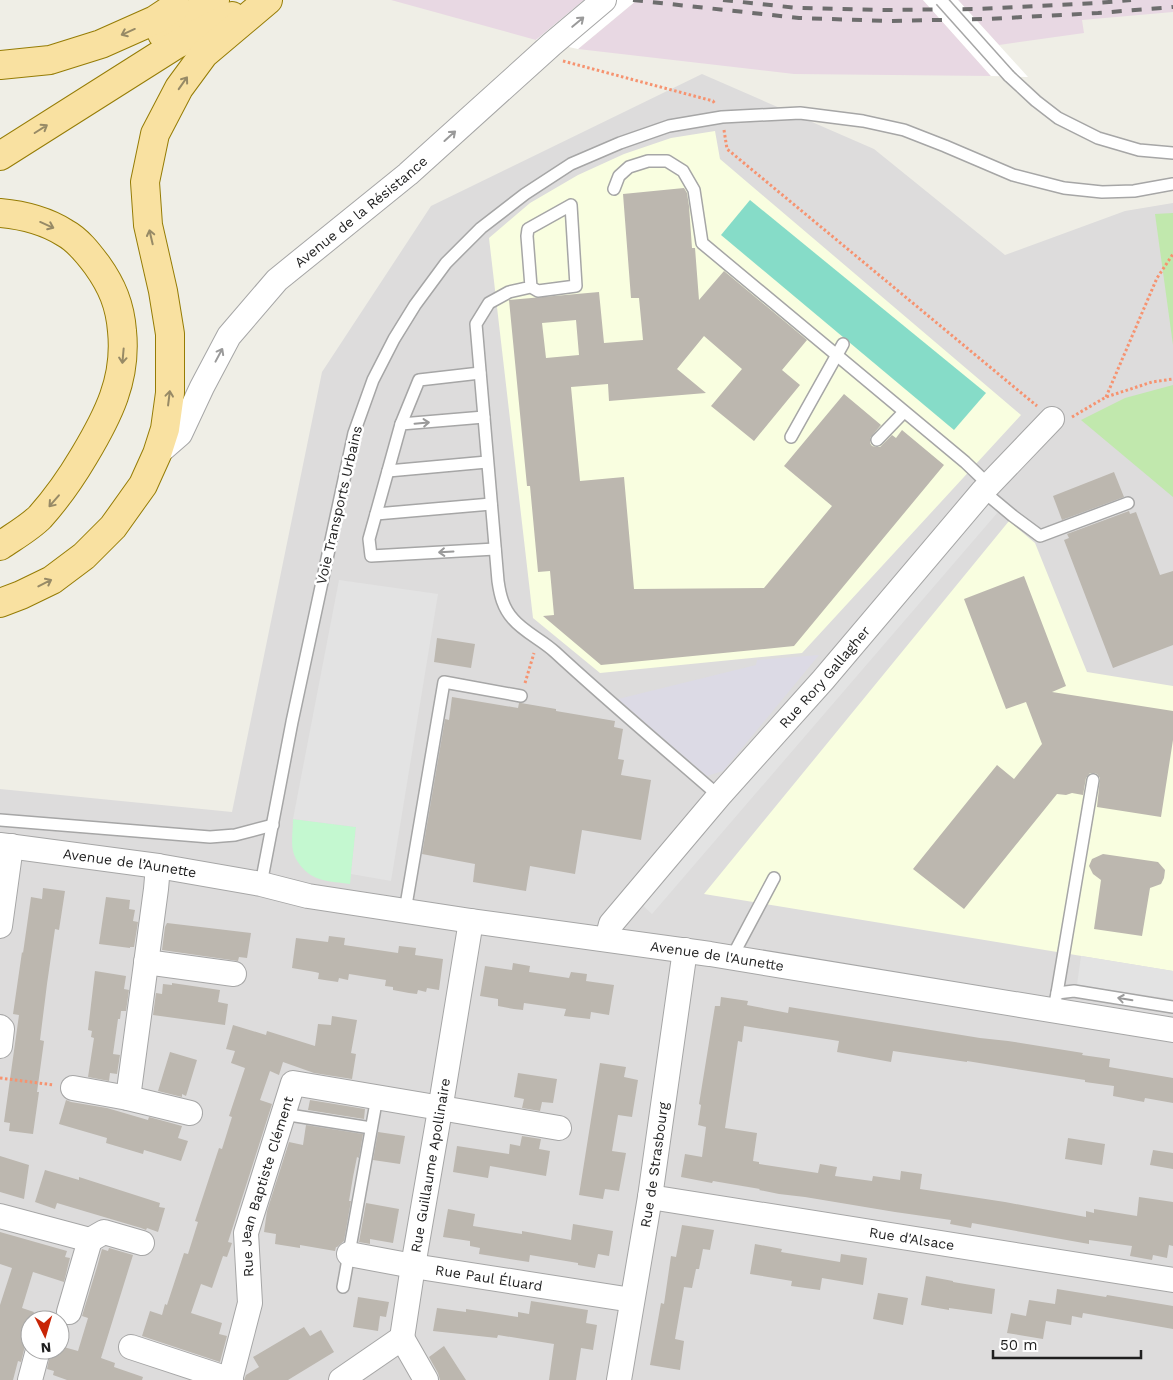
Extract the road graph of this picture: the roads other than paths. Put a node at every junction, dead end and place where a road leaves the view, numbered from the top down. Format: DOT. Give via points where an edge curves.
graph roads {
  1 [pos="186,0"];
  2 [pos="215,0"];
  3 [pos="264,0"];
  4 [pos="268,0"];
  5 [pos="604,0"];
  6 [pos="941,0"];
  7 [pos="0,65"];
  8 [pos="0,133"];
  9 [pos="1173,154"];
  10 [pos="0,156"];
  11 [pos="1173,184"];
  12 [pos="614,189"];
  13 [pos="0,213"];
  14 [pos="532,287"];
  15 [pos="843,344"];
  16 [pos="837,356"];
  17 [pos="480,372"];
  18 [pos="904,412"];
  19 [pos="484,418"];
  20 [pos="1052,419"];
  21 [pos="401,424"];
  22 [pos="791,437"];
  23 [pos="878,440"];
  24 [pos="157,454"];
  25 [pos="488,462"];
  26 [pos="388,471"];
  27 [pos="986,488"];
  28 [pos="1128,503"];
  29 [pos="491,504"];
  30 [pos="376,514"];
  31 [pos="0,546"];
  32 [pos="495,549"];
  33 [pos="0,602"];
  34 [pos="521,696"];
  35 [pos="1093,780"];
  36 [pos="719,796"];
  37 [pos="0,820"];
  38 [pos="273,825"];
  39 [pos="6,845"];
  40 [pos="158,866"];
  41 [pos="774,878"];
  42 [pos="261,884"];
  43 [pos="405,911"];
  44 [pos="471,921"];
  45 [pos="0,926"];
  46 [pos="607,939"];
  47 [pos="685,950"];
  48 [pos="732,958"];
  49 [pos="146,962"];
  50 [pos="234,974"];
  51 [pos="1056,1002"];
  52 [pos="1173,1007"];
  53 [pos="0,1027"];
  54 [pos="1173,1030"];
  55 [pos="0,1046"];
  56 [pos="73,1088"];
  57 [pos="376,1097"];
  58 [pos="128,1098"];
  59 [pos="441,1108"];
  60 [pos="190,1113"];
  61 [pos="283,1114"];
  62 [pos="371,1128"];
  63 [pos="559,1128"];
  64 [pos="650,1197"];
  65 [pos="0,1216"];
  66 [pos="90,1240"];
  67 [pos="142,1243"];
  68 [pos="348,1254"];
  69 [pos="413,1266"];
  70 [pos="1173,1280"];
  71 [pos="343,1287"];
  72 [pos="632,1300"];
  73 [pos="70,1310"];
  74 [pos="402,1338"];
  75 [pos="132,1347"];
  76 [pos="35,1360"];
  77 [pos="30,1380"];
  78 [pos="230,1380"];
  79 [pos="340,1380"];
  80 [pos="426,1380"];
  81 [pos="619,1380"];
  1 -- 7 [label="main road, one-way" via="155,20 101,44 50,60"];
  2 -- 8 [label="main road"];
  10 -- 3 [label="main road, one-way" via="177,44"];
  24 -- 4 [label="main road, one-way" via="165,429 170,393 170,334 148,225 145,182 155,134 179,88 204,54"];
  24 -- 5 [label="street, Avenue de la Résistance, one-way" via="180,434 229,336 277,280 408,174"];
  6 -- 9 [label="lane, bridge" via="1009,76 1050,112 1098,138 1139,150"];
  11 -- 38 [label="lane, Voie Transports Urbains" via="1134,191 1064,188 1013,175 904,130 800,113 722,116 669,126 620,142 571,164 525,194 481,228 446,263 415,305 373,380 354,433"];
  12 -- 16 [label="lane" via="619,176 629,167 648,161 667,161 683,171 694,190 702,243"];
  13 -- 31 [label="main road, one-way" via="40,221 66,233 86,251 115,295 124,347 122,370 112,401 77,468 38,519"];
  14 -- 14 [label="lane" via="528,229 571,205 576,286 538,291"];
  14 -- 17 [label="lane" via="509,292 488,303 476,324"];
  15 -- 16 [label="lane"];
  16 -- 18 [label="lane"];
  16 -- 22 [label="lane"];
  17 -- 19 [label="lane"];
  17 -- 21 [label="lane" via="419,380"];
  18 -- 23 [label="lane"];
  18 -- 27 [label="lane" via="965,462"];
  21 -- 19 [label="lane, one-way"];
  19 -- 25 [label="lane"];
  20 -- 27 [label="street, Rue Rory Gallagher"];
  21 -- 26 [label="lane"];
  33 -- 24 [label="main road, one-way" via="52,580 84,556 113,527 143,485"];
  25 -- 26 [label="lane"];
  25 -- 29 [label="lane"];
  26 -- 30 [label="lane"];
  27 -- 28 [label="lane" via="1013,516 1040,536"];
  27 -- 36 [label="street, Rue Rory Gallagher" via="823,680"];
  29 -- 30 [label="lane"];
  29 -- 32 [label="lane"];
  32 -- 30 [label="lane, one-way" via="371,556 369,539"];
  32 -- 36 [label="lane" via="502,602 513,619"];
  34 -- 43 [label="lane" via="444,682"];
  35 -- 51 [label="lane"];
  36 -- 46 [label="street, Rue Rory Gallagher" via="611,924"];
  37 -- 38 [label="lane" via="210,837 235,835"];
  38 -- 42 [label="lane, Voie Transports Urbains"];
  39 -- 40 [label="street, Avenue de l’Aunette"];
  39 -- 45 [label="street"];
  40 -- 42 [label="street, Avenue de l’Aunette"];
  40 -- 49 [label="street"];
  41 -- 48 [label="lane"];
  42 -- 43 [label="street, Avenue de l'Aunette" via="308,896"];
  43 -- 44 [label="street, Avenue de l'Aunette"];
  44 -- 46 [label="street, Avenue de l'Aunette"];
  44 -- 59 [label="street, Rue Guillaume Apollinaire"];
  46 -- 47 [label="street, Avenue de l'Aunette"];
  47 -- 48 [label="street, Avenue de l'Aunette"];
  47 -- 64 [label="street, Rue de Strasbourg"];
  48 -- 51 [label="street, Avenue de l'Aunette"];
  49 -- 50 [label="street"];
  49 -- 58 [label="street"];
  52 -- 51 [label="lane, one-way" via="1074,991"];
  51 -- 54 [label="street, Avenue de l'Aunette"];
  53 -- 55 [label="street"];
  56 -- 58 [label="street"];
  57 -- 59 [label="street, Rue Jean Baptiste Clément"];
  57 -- 61 [label="street, Rue Jean Baptiste Clément" via="293,1083"];
  57 -- 62 [label="lane"];
  58 -- 60 [label="street"];
  59 -- 63 [label="street, Rue Jean Baptiste Clément"];
  59 -- 69 [label="street, Rue Guillaume Apollinaire"];
  61 -- 62 [label="lane"];
  61 -- 78 [label="street, Rue Jean Baptiste Clément" via="246,1233 250,1303"];
  62 -- 68 [label="lane"];
  64 -- 70 [label="street, Rue d'Alsace"];
  64 -- 72 [label="street, Rue de Strasbourg"];
  65 -- 66 [label="street"];
  66 -- 67 [label="street" via="104,1232"];
  66 -- 73 [label="street"];
  68 -- 69 [label="street, Rue Paul Éluard"];
  68 -- 71 [label="lane"];
  69 -- 72 [label="street, Rue Paul Éluard"];
  69 -- 74 [label="street, Rue Guillaume Apollinaire"];
  72 -- 81 [label="street, Rue de Strasbourg"];
  74 -- 79 [label="street"];
  74 -- 80 [label="street"];
  75 -- 78 [label="street"];
  76 -- 77 [label="street"];
}
